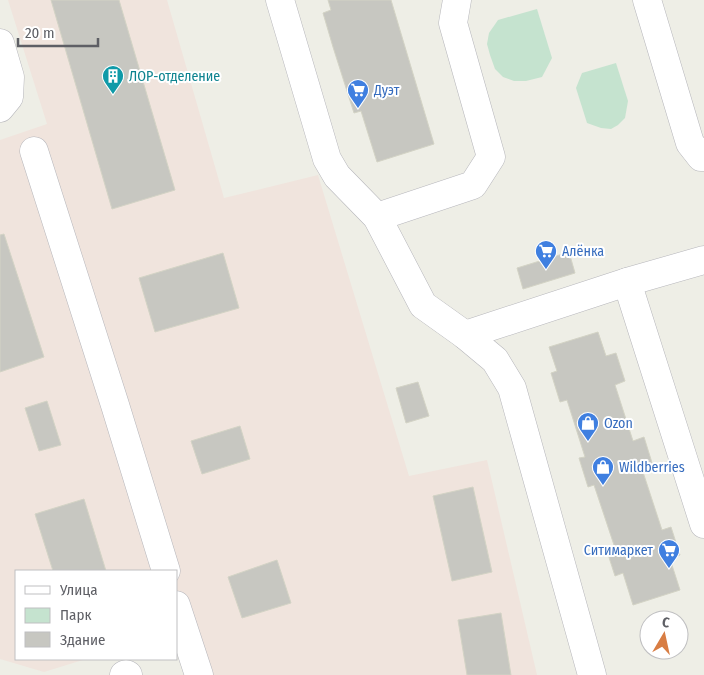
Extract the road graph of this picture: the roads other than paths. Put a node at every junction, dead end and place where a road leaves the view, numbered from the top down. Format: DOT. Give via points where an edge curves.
graph roads {
  1 [pos="280,0"];
  2 [pos="457,0"];
  3 [pos="647,0"];
  4 [pos="0,43"];
  5 [pos="0,108"];
  6 [pos="34,151"];
  7 [pos="704,157"];
  8 [pos="377,217"];
  9 [pos="704,260"];
  10 [pos="627,282"];
  11 [pos="465,334"];
  12 [pos="704,524"];
  13 [pos="166,570"];
  14 [pos="178,611"];
  15 [pos="124,675"];
  16 [pos="128,675"];
  17 [pos="199,675"];
  18 [pos="592,675"];
  1 -- 8 [label="lane" via="327,159 337,176"];
  2 -- 8 [label="lane" via="453,23 491,157 473,184"];
  3 -- 7 [label="lane" via="690,143"];
  4 -- 5 [label="lane" via="10,77 9,97"];
  6 -- 13 [label="lane"];
  8 -- 11 [label="lane" via="423,305"];
  9 -- 10 [label="lane"];
  10 -- 11 [label="lane"];
  10 -- 12 [label="lane"];
  11 -- 18 [label="lane" via="495,360 512,388"];
  14 -- 17 [label="lane"];
  15 -- 16 [label="lane"];
}
